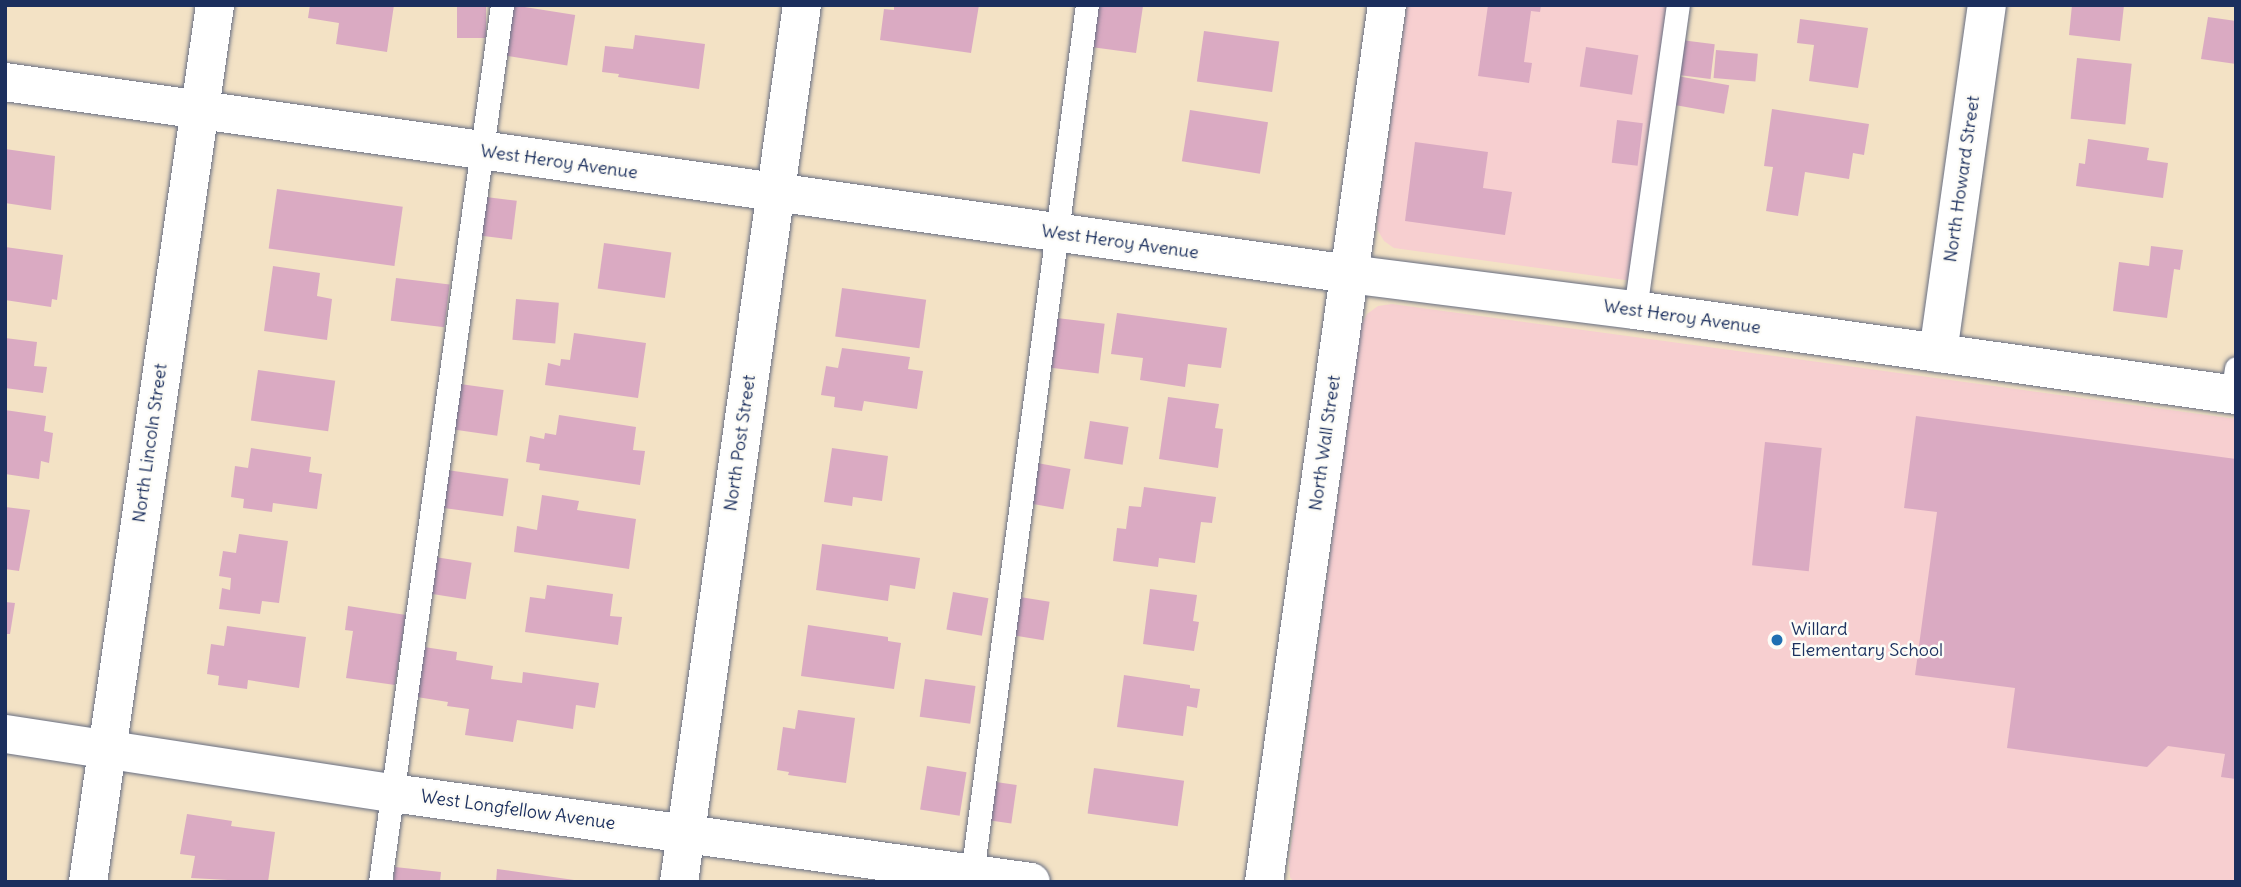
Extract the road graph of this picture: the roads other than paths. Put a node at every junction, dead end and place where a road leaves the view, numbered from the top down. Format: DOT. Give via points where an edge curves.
graph roads {
  1 [pos="215,5"];
  2 [pos="502,5"];
  3 [pos="802,5"];
  4 [pos="1087,5"];
  5 [pos="1387,5"];
  6 [pos="1678,5"];
  7 [pos="1987,5"];
  8 [pos="5,82"];
  9 [pos="200,109"];
  10 [pos="481,151"];
  11 [pos="776,194"];
  12 [pos="1055,233"];
  13 [pos="1349,274"];
  14 [pos="1635,310"];
  15 [pos="1938,353"];
  16 [pos="2235,386"];
  17 [pos="5,734"];
  18 [pos="105,749"];
  19 [pos="392,793"];
  20 [pos="686,833"];
  21 [pos="972,877"];
  22 [pos="88,882"];
  23 [pos="380,882"];
  24 [pos="679,882"];
  25 [pos="1031,882"];
  26 [pos="1264,882"];
  1 -- 9 [label="street, North Lincoln Street"];
  2 -- 10 [label="lane"];
  3 -- 11 [label="street, North Post Street"];
  4 -- 12 [label="lane"];
  5 -- 13 [label="street, North Wall Street"];
  6 -- 14 [label="lane"];
  7 -- 15 [label="street, North Howard Street"];
  8 -- 9 [label="street, West Heroy Avenue"];
  9 -- 10 [label="street, West Heroy Avenue"];
  9 -- 18 [label="street, North Lincoln Street"];
  10 -- 11 [label="street, West Heroy Avenue"];
  10 -- 19 [label="lane"];
  11 -- 12 [label="street, West Heroy Avenue"];
  11 -- 20 [label="street, North Post Street"];
  12 -- 13 [label="street, West Heroy Avenue"];
  12 -- 21 [label="lane"];
  13 -- 14 [label="street, West Heroy Avenue"];
  13 -- 26 [label="street, North Wall Street"];
  14 -- 15 [label="street, West Heroy Avenue"];
  15 -- 16 [label="street, West Heroy Avenue"];
  17 -- 18 [label="street, West Longfellow Avenue"];
  18 -- 19 [label="street, West Longfellow Avenue"];
  18 -- 22 [label="street, North Lincoln Street"];
  19 -- 20 [label="street, West Longfellow Avenue"];
  19 -- 23 [label="lane"];
  20 -- 21 [label="street, West Longfellow Avenue"];
  20 -- 24 [label="street, North Post Street"];
  21 -- 25 [label="street, West Longfellow Avenue"];
}
